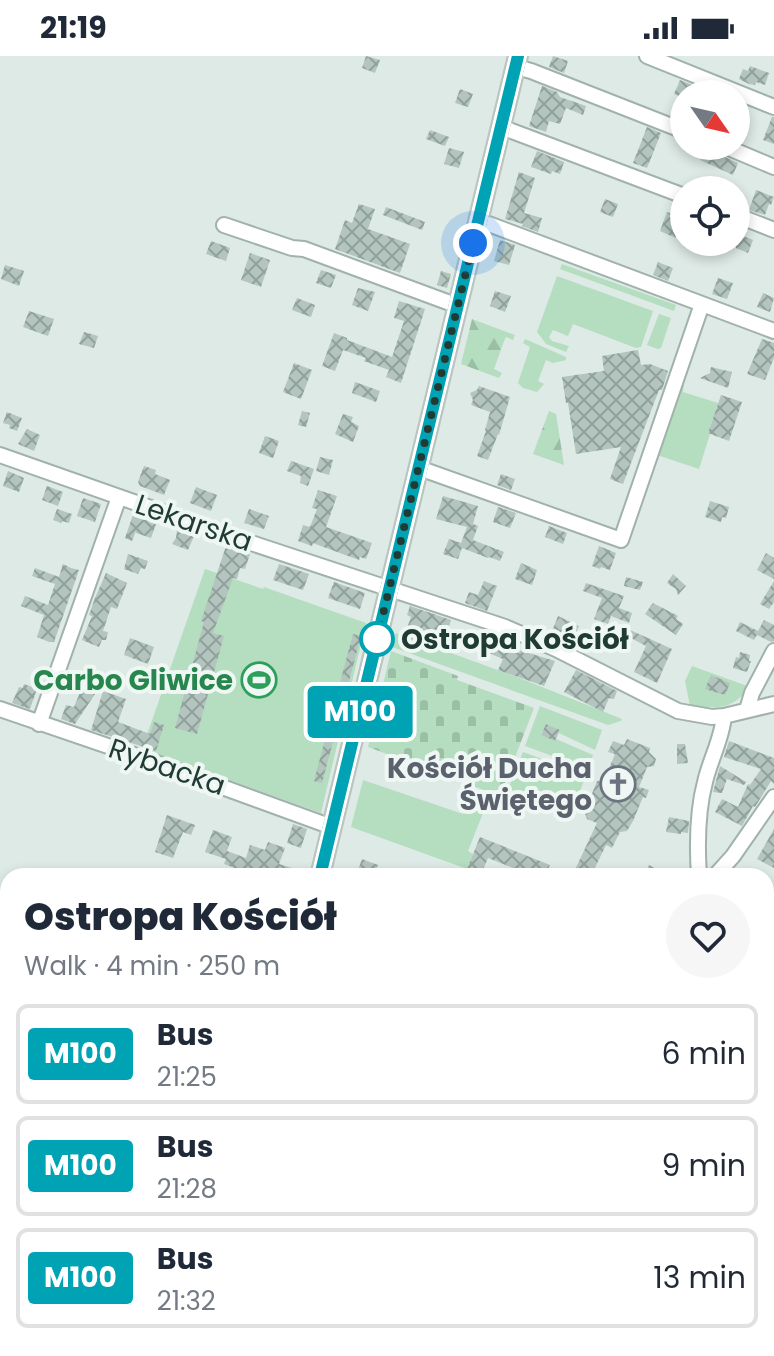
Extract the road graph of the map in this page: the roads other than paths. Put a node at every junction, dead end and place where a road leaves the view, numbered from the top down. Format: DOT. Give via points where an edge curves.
graph roads {
  1 [pos="647,56"];
  2 [pos="517,61"];
  3 [pos="774,107"];
  4 [pos="670,126"];
  5 [pos="501,127"];
  6 [pos="750,157"];
  7 [pos="774,167"];
  8 [pos="670,191"];
  9 [pos="478,220"];
  10 [pos="750,221"];
  11 [pos="224,225"];
  12 [pos="774,230"];
  13 [pos="702,304"];
  14 [pos="458,306"];
  15 [pos="774,331"];
  16 [pos="0,455"];
  17 [pos="419,468"];
  18 [pos="119,497"];
  19 [pos="389,590"];
  20 [pos="774,651"];
  21 [pos="774,704"];
  22 [pos="0,709"];
  23 [pos="747,710"];
  24 [pos="724,716"];
  25 [pos="39,724"];
  26 [pos="774,797"];
  27 [pos="332,827"];
  28 [pos="322,868"];
  29 [pos="699,868"];
  30 [pos="722,868"];
  1 -- 3 [label="street"];
  2 -- 4 [label="street"];
  2 -- 5 [label="main road"];
  5 -- 8 [label="street"];
  5 -- 9 [label="main road"];
  6 -- 7 [label="street"];
  9 -- 13 [label="street"];
  9 -- 14 [label="main road"];
  10 -- 12 [label="street"];
  11 -- 14 [label="street"];
  13 -- 15 [label="street"];
  13 -- 17 [label="street" via="621,540"];
  14 -- 17 [label="main road"];
  16 -- 18 [label="street, Lekarska"];
  17 -- 19 [label="main road"];
  18 -- 19 [label="street, Lekarska"];
  18 -- 25 [label="street"];
  19 -- 24 [label="street, Lekarska" via="539,642 678,711"];
  19 -- 27 [label="main road"];
  20 -- 23 [label="street"];
  21 -- 23 [label="street"];
  22 -- 25 [label="street, Rybacka"];
  23 -- 24 [label="street"];
  24 -- 29 [label="street" via="704,786"];
  25 -- 27 [label="street, Rybacka"];
  26 -- 30 [label="street"];
  27 -- 28 [label="main road"];
}
